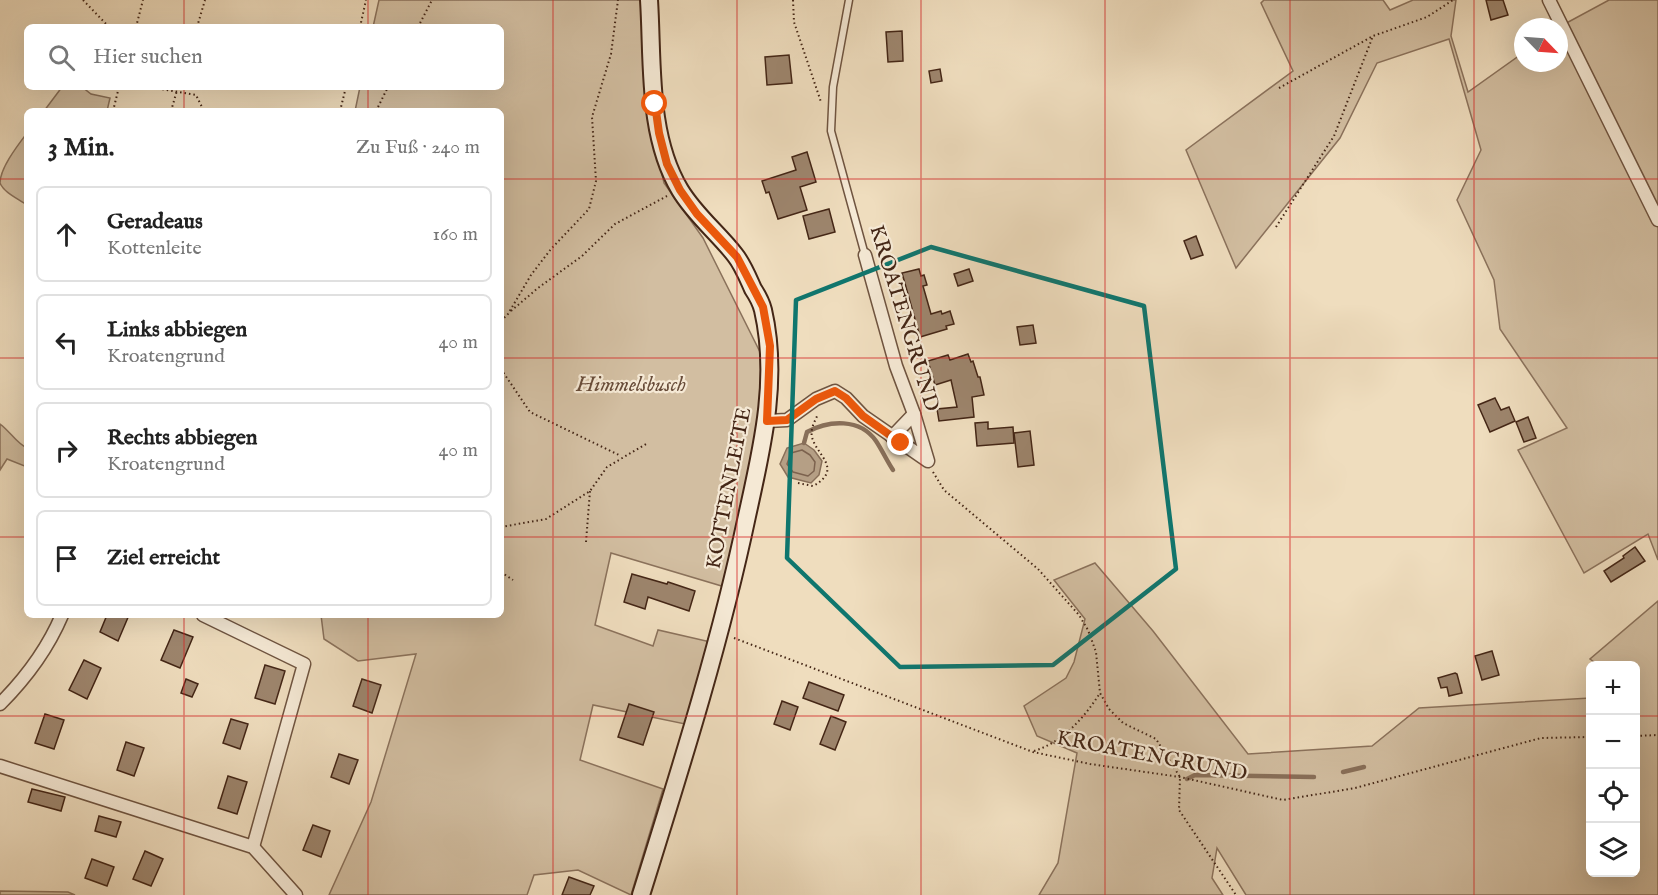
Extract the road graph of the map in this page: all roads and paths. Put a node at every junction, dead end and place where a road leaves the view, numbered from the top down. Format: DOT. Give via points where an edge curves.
graph roads {
  1 [pos="83,0"];
  2 [pos="143,0"];
  3 [pos="205,0"];
  4 [pos="366,0"];
  5 [pos="432,0"];
  6 [pos="618,0"];
  7 [pos="649,0"];
  8 [pos="793,0"];
  9 [pos="849,0"];
  10 [pos="1453,0"];
  11 [pos="1550,0"];
  12 [pos="106,24"];
  13 [pos="137,24"];
  14 [pos="198,24"];
  15 [pos="361,24"];
  16 [pos="420,24"];
  17 [pos="1373,36"];
  18 [pos="1279,88"];
  19 [pos="118,90"];
  20 [pos="166,90"];
  21 [pos="345,90"];
  22 [pos="386,90"];
  23 [pos="177,92"];
  24 [pos="114,108"];
  25 [pos="172,108"];
  26 [pos="202,108"];
  27 [pos="341,108"];
  28 [pos="378,108"];
  29 [pos="831,131"];
  30 [pos="680,190"];
  31 [pos="1658,220"];
  32 [pos="1276,227"];
  33 [pos="865,255"];
  34 [pos="508,314"];
  35 [pos="504,318"];
  36 [pos="504,373"];
  37 [pos="914,414"];
  38 [pos="767,421"];
  39 [pos="813,426"];
  40 [pos="892,437"];
  41 [pos="646,444"];
  42 [pos="623,456"];
  43 [pos="928,461"];
  44 [pos="798,483"];
  45 [pos="590,491"];
  46 [pos="504,526"];
  47 [pos="586,542"];
  48 [pos="504,574"];
  49 [pos="513,580"];
  50 [pos="61,618"];
  51 [pos="209,618"];
  52 [pos="720,632"];
  53 [pos="1100,693"];
  54 [pos="0,704"];
  55 [pos="1658,735"];
  56 [pos="1640,736"];
  57 [pos="1586,737"];
  58 [pos="1032,752"];
  59 [pos="0,766"];
  60 [pos="1180,777"];
  61 [pos="253,847"];
  62 [pos="296,895"];
  63 [pos="641,895"];
  64 [pos="1236,895"];
  1 -- 12 [label="path"];
  2 -- 13 [label="path"];
  3 -- 14 [label="path"];
  4 -- 15 [label="path"];
  5 -- 16 [label="path"];
  6 -- 34 [label="path" via="611,54 592,117 596,181 589,209 538,266"];
  7 -- 30 [label="street, KOTTENLEITE" via="659,133 667,164"];
  8 -- 29 [label="path" via="794,22"];
  9 -- 29 [label="lane, KROATENGRUND" via="833,87"];
  10 -- 17 [label="path" via="1427,17"];
  11 -- 31 [label="street"];
  17 -- 18 [label="path"];
  17 -- 32 [label="path" via="1334,136"];
  19 -- 24 [label="path"];
  20 -- 23 [label="path"];
  21 -- 27 [label="path"];
  22 -- 28 [label="path"];
  23 -- 25 [label="path"];
  23 -- 26 [label="path" via="196,95"];
  29 -- 33 [label="lane, KROATENGRUND"];
  30 -- 34 [label="path" via="615,224 582,256"];
  30 -- 38 [label="street, KOTTENLEITE" via="737,257 763,307 770,346"];
  33 -- 37 [label="street, KROATENGRUND" via="896,366"];
  34 -- 35 [label="path"];
  36 -- 42 [label="path" via="530,412"];
  37 -- 40 [label="street"];
  37 -- 43 [label="street, KROATENGRUND"];
  38 -- 40 [label="street" via="787,420 835,391"];
  38 -- 52 [label="street, KOTTENLEITE"];
  39 -- 44 [label="path" via="812,439 825,459 827,471 823,481 813,486"];
  40 -- 43 [label="street"];
  41 -- 42 [label="path"];
  42 -- 45 [label="path" via="607,467"];
  43 -- 53 [label="path" via="944,490 1038,569 1079,615 1096,652"];
  45 -- 46 [label="path" via="546,519"];
  45 -- 47 [label="path"];
  48 -- 49 [label="path"];
  50 -- 54 [label="street" via="17,687"];
  51 -- 61 [label="street" via="304,664"];
  52 -- 58 [label="path, KROATENGRUND"];
  52 -- 63 [label="street, KOTTENLEITE"];
  53 -- 58 [label="path" via="1074,726 1047,747"];
  53 -- 60 [label="path" via="1123,723 1156,739"];
  55 -- 56 [label="path"];
  57 -- 60 [label="path, KROATENGRUND" via="1541,738 1355,788 1283,800"];
  58 -- 60 [label="path, KROATENGRUND"];
  59 -- 61 [label="street"];
  60 -- 64 [label="path" via="1179,810"];
  61 -- 62 [label="street"];
}
